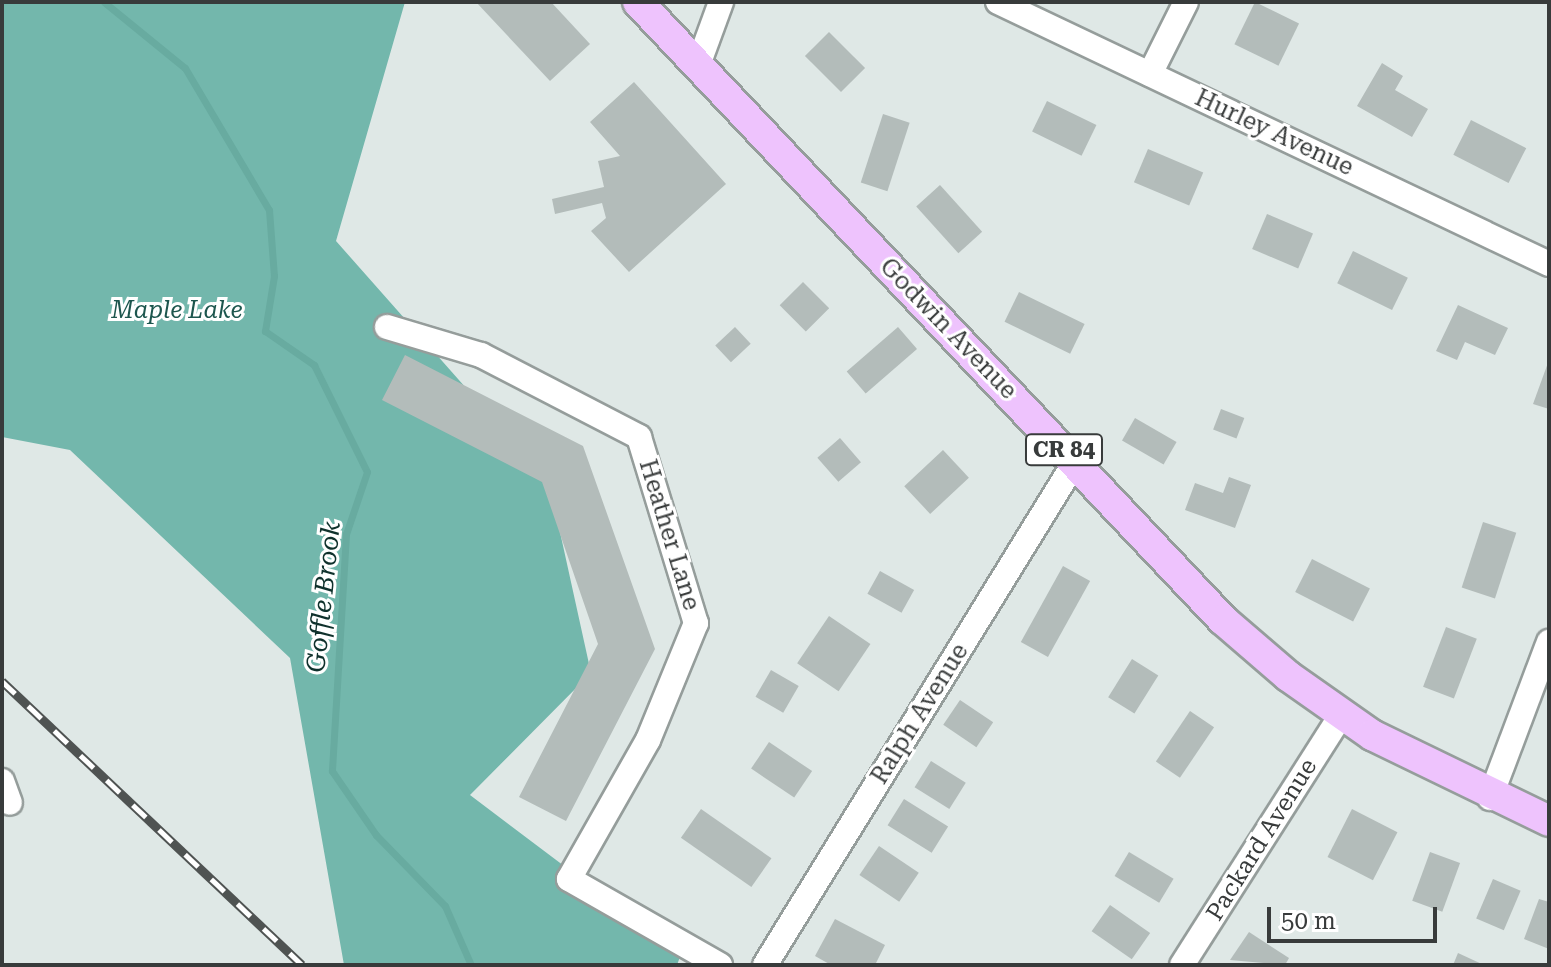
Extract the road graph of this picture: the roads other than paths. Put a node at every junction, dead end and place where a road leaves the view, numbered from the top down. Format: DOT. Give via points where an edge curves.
graph roads {
  1 [pos="638,2"];
  2 [pos="721,2"];
  3 [pos="998,2"];
  4 [pos="1186,2"];
  5 [pos="698,65"];
  6 [pos="1150,74"];
  7 [pos="1549,264"];
  8 [pos="387,327"];
  9 [pos="1075,462"];
  10 [pos="1549,642"];
  11 [pos="1341,715"];
  12 [pos="1490,798"];
  13 [pos="1549,821"];
  14 [pos="720,965"];
  15 [pos="765,965"];
  16 [pos="1182,965"];
  1 -- 5 [label="main road, Godwin Avenue / CR 84"];
  2 -- 5 [label="street"];
  3 -- 6 [label="street, Hurley Avenue"];
  4 -- 6 [label="street"];
  5 -- 9 [label="main road, Godwin Avenue / CR 84"];
  6 -- 7 [label="street, Hurley Avenue"];
  8 -- 14 [label="street, Heather Lane" via="481,355 639,437 696,623 648,740 569,879"];
  9 -- 11 [label="main road, Godwin Avenue / CR 84" via="1223,620"];
  9 -- 15 [label="street, Ralph Avenue"];
  10 -- 12 [label="street"];
  11 -- 12 [label="main road, Godwin Avenue / CR 84"];
  11 -- 16 [label="street, Packard Avenue"];
  12 -- 13 [label="main road, Godwin Avenue / CR 84"];
}
